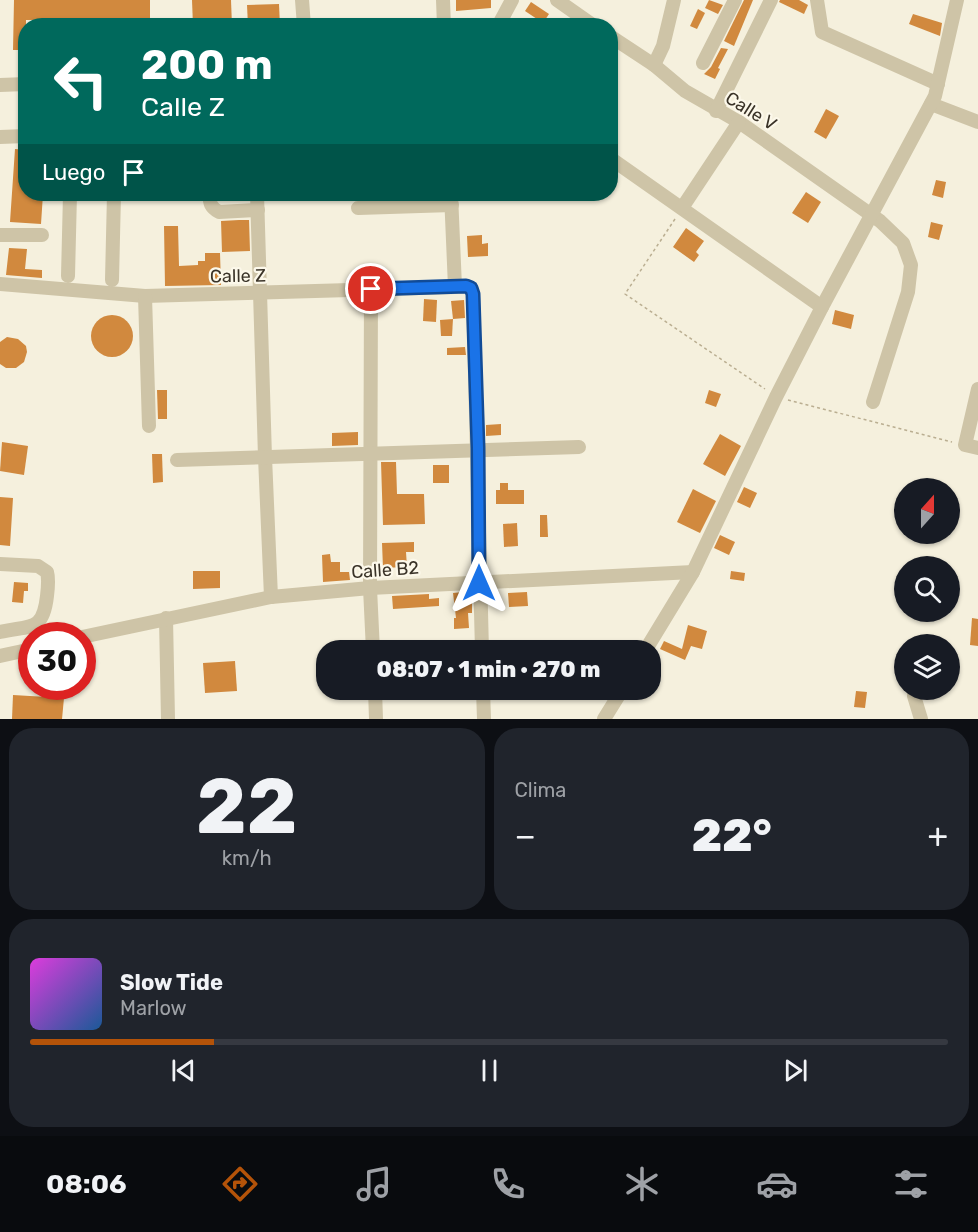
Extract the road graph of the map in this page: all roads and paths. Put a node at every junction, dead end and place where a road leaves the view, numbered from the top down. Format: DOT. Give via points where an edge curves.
graph roads {
  1 [pos="302,0"];
  2 [pos="443,0"];
  3 [pos="512,0"];
  4 [pos="557,0"];
  5 [pos="674,0"];
  6 [pos="735,0"];
  7 [pos="771,0"];
  8 [pos="817,0"];
  9 [pos="957,0"];
  10 [pos="303,18"];
  11 [pos="444,18"];
  12 [pos="502,18"];
  13 [pos="583,18"];
  14 [pos="618,41"];
  15 [pos="703,63"];
  16 [pos="654,65"];
  17 [pos="18,84"];
  18 [pos="938,84"];
  19 [pos="0,85"];
  20 [pos="931,104"];
  21 [pos="716,111"];
  22 [pos="739,122"];
  23 [pos="978,122"];
  24 [pos="18,136"];
  25 [pos="0,137"];
  26 [pos="618,164"];
  27 [pos="70,201"];
  28 [pos="114,201"];
  29 [pos="210,201"];
  30 [pos="257,201"];
  31 [pos="430,201"];
  32 [pos="451,201"];
  33 [pos="358,208"];
  34 [pos="682,208"];
  35 [pos="258,210"];
  36 [pos="872,215"];
  37 [pos="0,235"];
  38 [pos="42,235"];
  39 [pos="68,276"];
  40 [pos="112,280"];
  41 [pos="0,284"];
  42 [pos="455,286"];
  43 [pos="371,289"];
  44 [pos="261,293"];
  45 [pos="145,296"];
  46 [pos="822,307"];
  47 [pos="978,389"];
  48 [pos="776,397"];
  49 [pos="873,402"];
  50 [pos="149,426"];
  51 [pos="972,446"];
  52 [pos="579,447"];
  53 [pos="478,450"];
  54 [pos="370,454"];
  55 [pos="265,457"];
  56 [pos="177,460"];
  57 [pos="0,564"];
  58 [pos="693,572"];
  59 [pos="479,583"];
  60 [pos="370,588"];
  61 [pos="271,597"];
  62 [pos="166,618"];
  63 [pos="0,632"];
  64 [pos="96,634"];
  65 [pos="372,640"];
  66 [pos="482,640"];
  67 [pos="652,640"];
  68 [pos="18,652"];
  69 [pos="0,656"];
  70 [pos="375,700"];
  71 [pos="483,700"];
  72 [pos="616,700"];
  73 [pos="915,700"];
  74 [pos="168,719"];
  75 [pos="376,719"];
  76 [pos="484,719"];
  77 [pos="604,719"];
  78 [pos="921,719"];
  1 -- 10 [label="street"];
  2 -- 11 [label="street"];
  3 -- 12 [label="street"];
  4 -- 13 [label="street"];
  5 -- 16 [label="street" via="663,46"];
  6 -- 15 [label="street"];
  7 -- 21 [label="street"];
  8 -- 18 [label="street" via="822,32"];
  9 -- 18 [label="street"];
  14 -- 16 [label="street, Calle V"];
  16 -- 21 [label="street, Calle V"];
  17 -- 19 [label="street"];
  18 -- 20 [label="street"];
  20 -- 23 [label="street"];
  20 -- 36 [label="street"];
  21 -- 22 [label="street, Calle V"];
  22 -- 34 [label="street"];
  22 -- 36 [label="street, Calle V"];
  24 -- 25 [label="street"];
  26 -- 34 [label="street"];
  27 -- 39 [label="street"];
  28 -- 40 [label="street"];
  29 -- 35 [label="street" via="219,212"];
  30 -- 35 [label="street"];
  31 -- 33 [label="street"];
  32 -- 42 [label="street"];
  34 -- 46 [label="street"];
  34 -- 48 [label="path" via="625,294"];
  35 -- 44 [label="street"];
  36 -- 46 [label="street"];
  36 -- 49 [label="street, Calle V" via="903,243 911,265 902,315"];
  37 -- 38 [label="street"];
  41 -- 45 [label="street, Calle Z"];
  42 -- 43 [label="street, Calle Z"];
  42 -- 53 [label="street, Calle Z" via="471,288 473,294"];
  43 -- 44 [label="street, Calle Z"];
  43 -- 54 [label="street"];
  44 -- 45 [label="street, Calle Z"];
  44 -- 55 [label="street"];
  45 -- 50 [label="street"];
  46 -- 48 [label="street"];
  47 -- 51 [label="street"];
  48 -- 51 [label="path"];
  48 -- 58 [label="street"];
  52 -- 53 [label="street"];
  53 -- 54 [label="street"];
  53 -- 59 [label="street"];
  54 -- 55 [label="street"];
  54 -- 60 [label="street"];
  55 -- 56 [label="street"];
  55 -- 61 [label="street"];
  57 -- 63 [label="street" via="41,567 48,579 45,612 40,621"];
  58 -- 59 [label="street, Calle B2"];
  58 -- 67 [label="street"];
  59 -- 60 [label="street, Calle B2"];
  59 -- 66 [label="street"];
  60 -- 61 [label="street, Calle B2"];
  60 -- 65 [label="street"];
  61 -- 62 [label="street, Calle B2"];
  62 -- 64 [label="street, Calle B2"];
  62 -- 74 [label="street"];
  68 -- 69 [label="street"];
  70 -- 75 [label="street"];
  71 -- 76 [label="street"];
  72 -- 77 [label="street"];
  73 -- 78 [label="street"];
}
